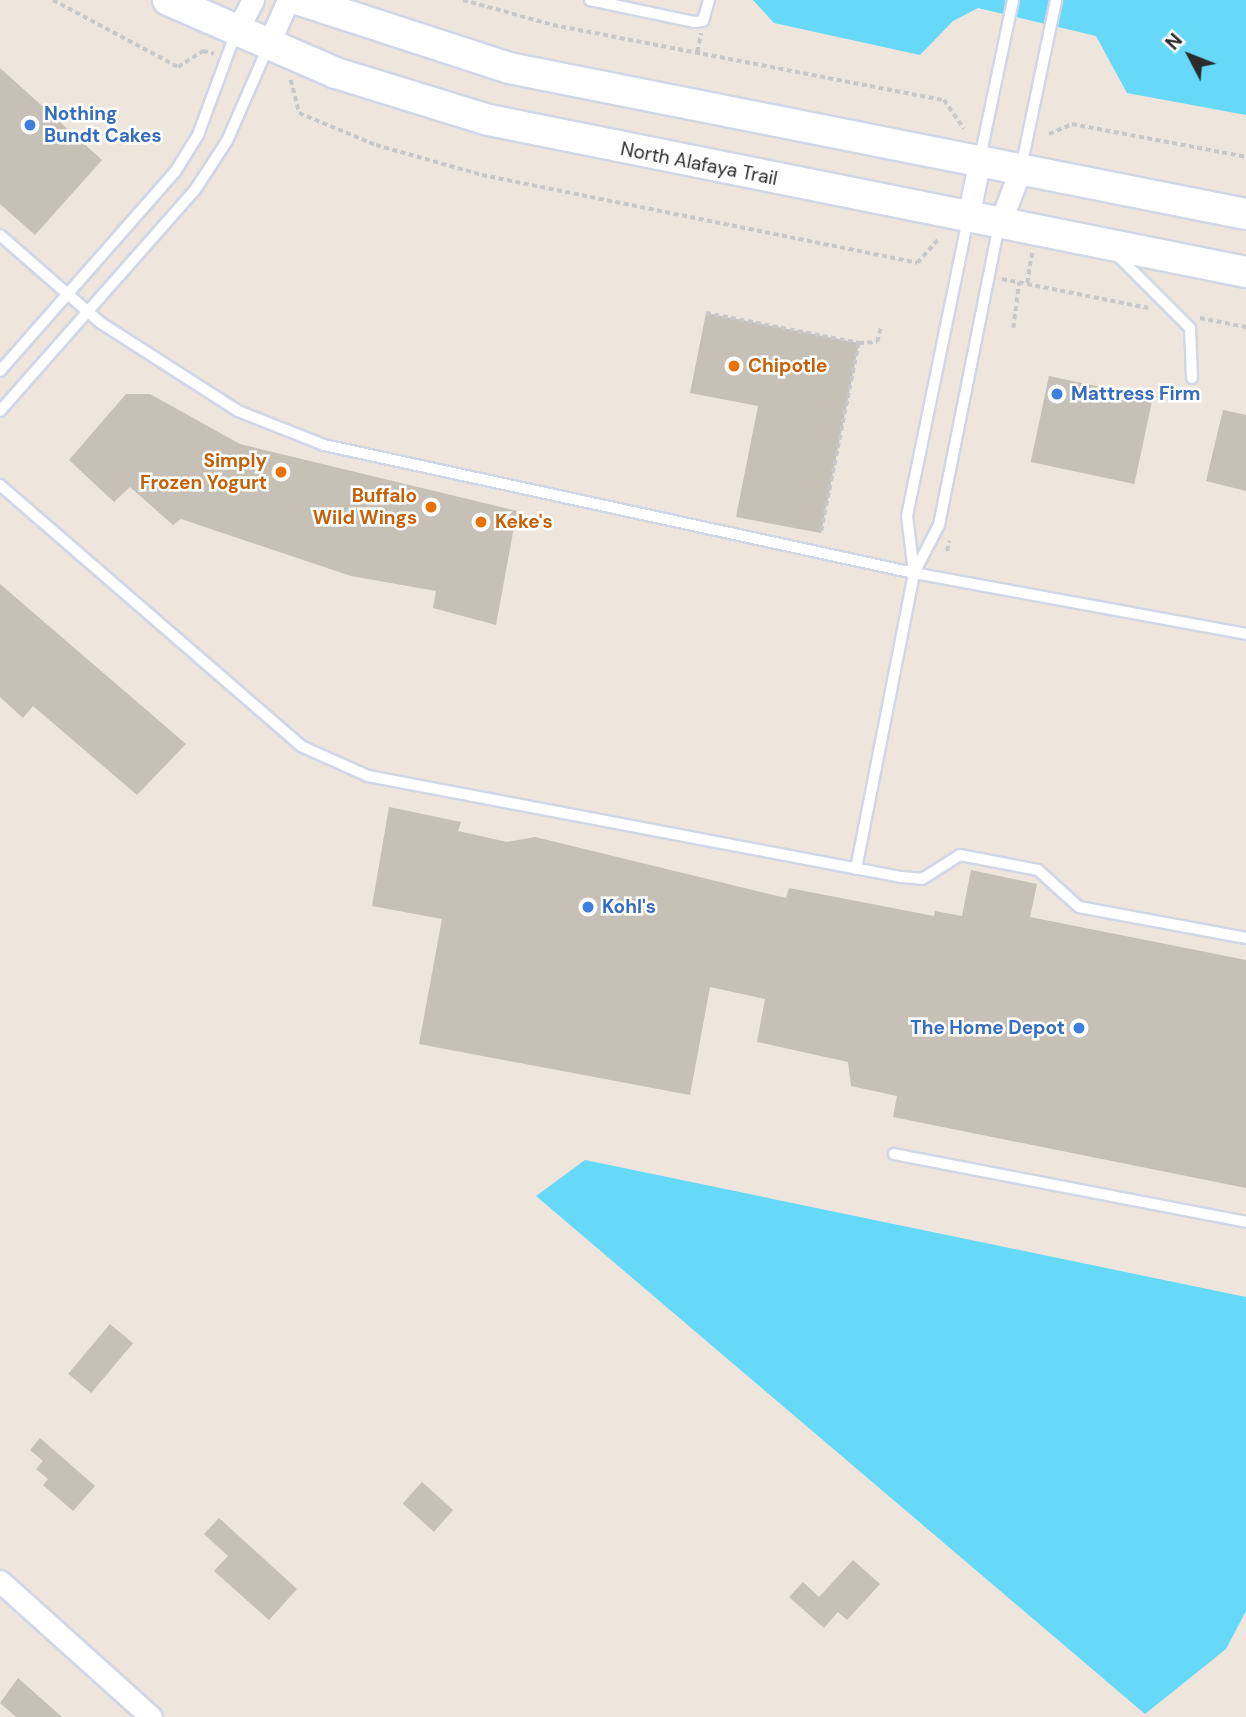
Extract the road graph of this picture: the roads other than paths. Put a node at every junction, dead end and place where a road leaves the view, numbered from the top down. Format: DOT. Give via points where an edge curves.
graph roads {
  1 [pos="167,0"];
  2 [pos="253,0"];
  3 [pos="288,0"];
  4 [pos="300,0"];
  5 [pos="590,0"];
  6 [pos="709,0"];
  7 [pos="1013,0"];
  8 [pos="1056,0"];
  9 [pos="232,44"];
  10 [pos="264,56"];
  11 [pos="979,164"];
  12 [pos="1020,171"];
  13 [pos="1246,214"];
  14 [pos="968,217"];
  15 [pos="1000,223"];
  16 [pos="0,235"];
  17 [pos="1106,245"];
  18 [pos="1246,272"];
  19 [pos="68,293"];
  20 [pos="88,311"];
  21 [pos="0,371"];
  22 [pos="1192,378"];
  23 [pos="0,411"];
  24 [pos="0,485"];
  25 [pos="914,573"];
  26 [pos="1246,634"];
  27 [pos="856,869"];
  28 [pos="1246,938"];
  29 [pos="894,1154"];
  30 [pos="1246,1222"];
  31 [pos="0,1581"];
  32 [pos="151,1717"];
  1 -- 9 [label="main road, North Alafaya Trail"];
  2 -- 9 [label="street"];
  3 -- 10 [label="street"];
  4 -- 11 [label="main road" via="509,68"];
  5 -- 6 [label="lane" via="694,22 703,21"];
  7 -- 11 [label="lane"];
  8 -- 12 [label="lane"];
  9 -- 10 [label="main road, North Alafaya Trail"];
  9 -- 19 [label="lane" via="198,135 175,172"];
  10 -- 14 [label="main road, North Alafaya Trail" via="489,120"];
  10 -- 20 [label="lane" via="227,141 195,190"];
  11 -- 12 [label="main road"];
  11 -- 14 [label="street"];
  12 -- 13 [label="main road"];
  12 -- 15 [label="street"];
  14 -- 15 [label="main road, North Alafaya Trail"];
  14 -- 25 [label="lane" via="907,516"];
  15 -- 17 [label="main road, North Alafaya Trail"];
  15 -- 25 [label="lane" via="939,525"];
  16 -- 19 [label="lane"];
  17 -- 18 [label="main road, North Alafaya Trail"];
  17 -- 22 [label="lane" via="1191,328"];
  19 -- 20 [label="lane"];
  19 -- 21 [label="lane"];
  20 -- 23 [label="lane"];
  20 -- 25 [label="lane" via="238,411 324,445"];
  24 -- 27 [label="lane" via="300,746 368,776"];
  25 -- 26 [label="lane"];
  25 -- 27 [label="lane"];
  27 -- 28 [label="lane" via="922,879 960,855 1038,870 1079,907"];
  29 -- 30 [label="lane"];
  31 -- 32 [label="street"];
}
